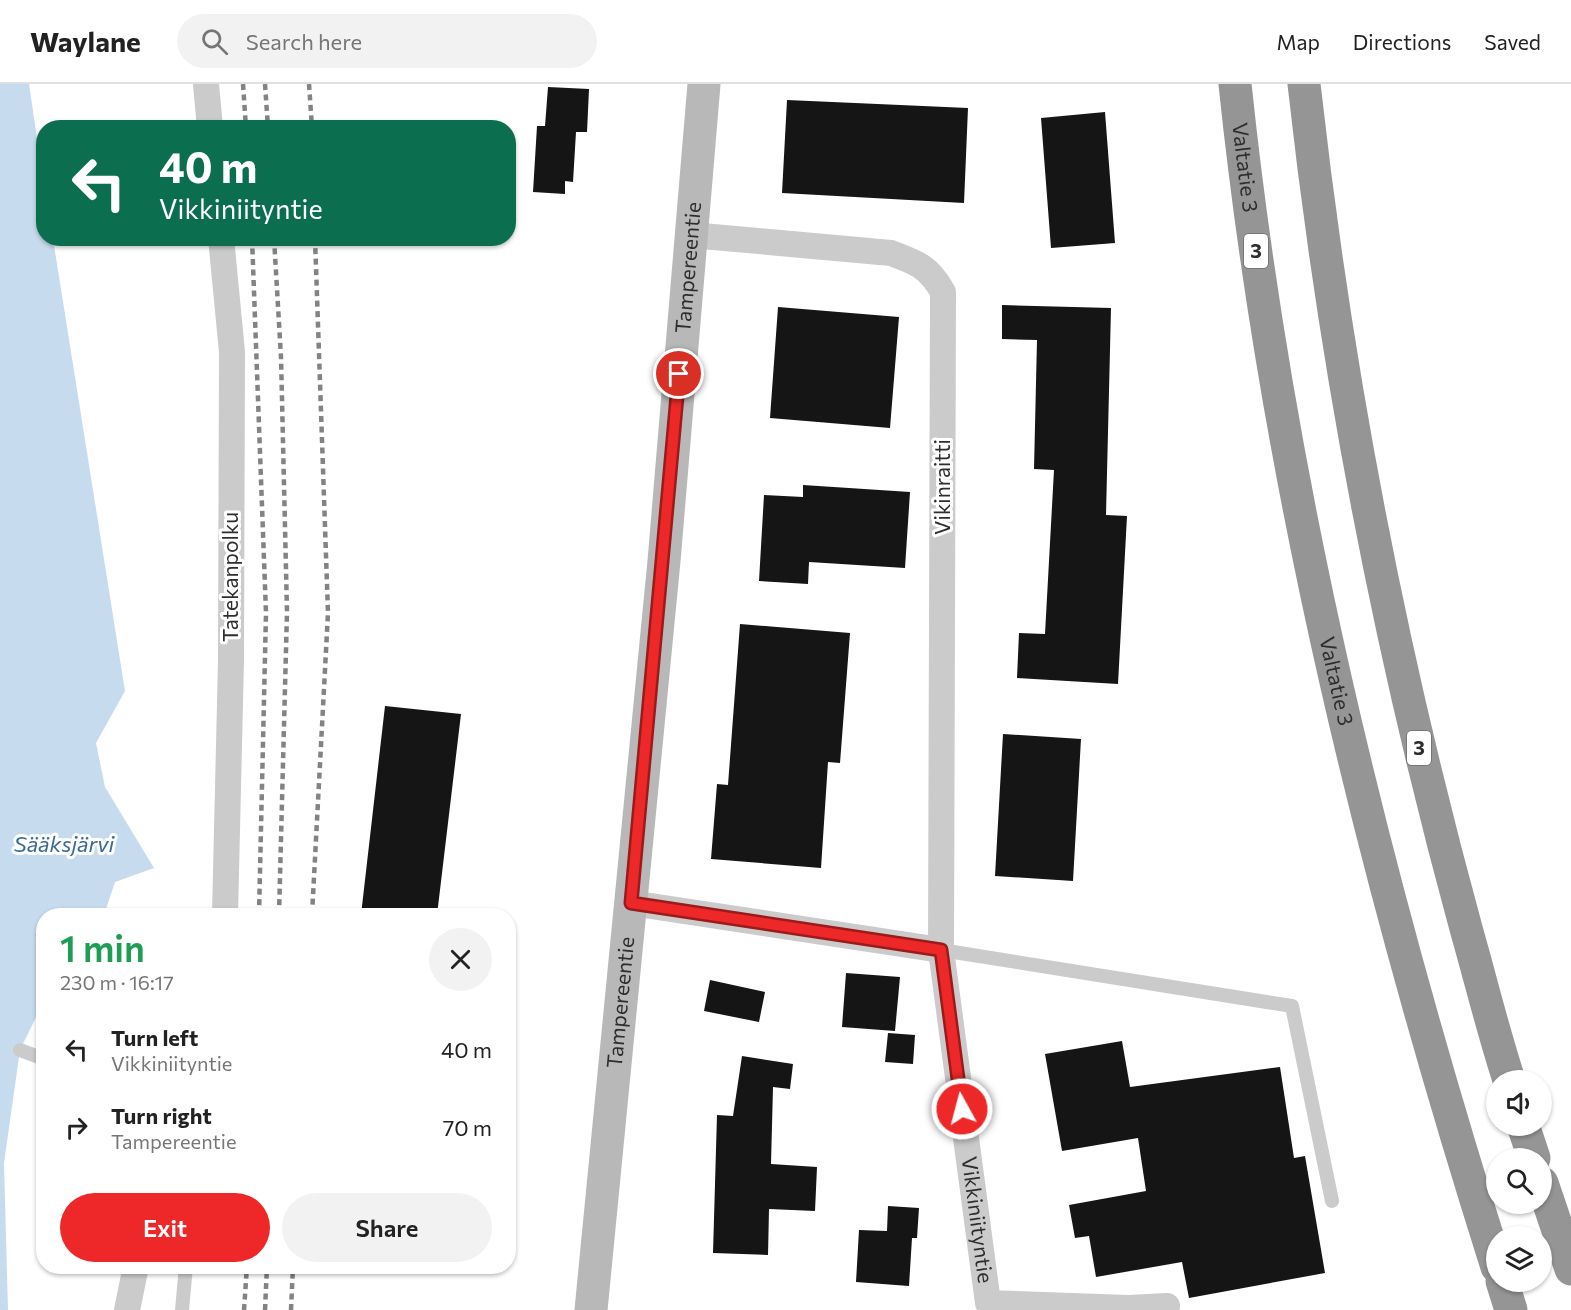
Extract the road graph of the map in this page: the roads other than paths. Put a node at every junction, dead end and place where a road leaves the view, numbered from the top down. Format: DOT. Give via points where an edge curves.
graph roads {
  1 [pos="206,84"];
  2 [pos="704,84"];
  3 [pos="1235,84"];
  4 [pos="1304,84"];
  5 [pos="209,120"];
  6 [pos="691,235"];
  7 [pos="222,246"];
  8 [pos="631,903"];
  9 [pos="225,908"];
  10 [pos="941,950"];
  11 [pos="20,1050"];
  12 [pos="36,1056"];
  13 [pos="1506,1070"];
  14 [pos="1332,1201"];
  15 [pos="1552,1213"];
  16 [pos="1486,1231"];
  17 [pos="1571,1269"];
  18 [pos="134,1274"];
  19 [pos="185,1274"];
  20 [pos="1505,1292"];
  21 [pos="1167,1306"];
  22 [pos="127,1310"];
  23 [pos="182,1310"];
  24 [pos="591,1310"];
  25 [pos="1511,1310"];
  1 -- 5 [label="street"];
  2 -- 6 [label="main road, Tampereentie"];
  3 -- 16 [label="highway, Valtatie 3 / 3" via="1245,179 1283,417 1334,677 1440,1087"];
  4 -- 13 [label="highway, 3" via="1349,411 1399,669"];
  6 -- 8 [label="main road, Tampereentie"];
  6 -- 10 [label="street, Vikinraitti" via="891,253 932,273 943,292"];
  7 -- 9 [label="street, Tatekanpolku" via="232,352"];
  8 -- 10 [label="street"];
  8 -- 24 [label="main road, Tampereentie"];
  10 -- 14 [label="lane" via="1292,1006"];
  10 -- 21 [label="street, Vikkiniityntie" via="988,1303"];
  11 -- 12 [label="lane"];
  15 -- 17 [label="highway"];
  18 -- 22 [label="street"];
  19 -- 23 [label="lane"];
  20 -- 25 [label="highway"];
}
